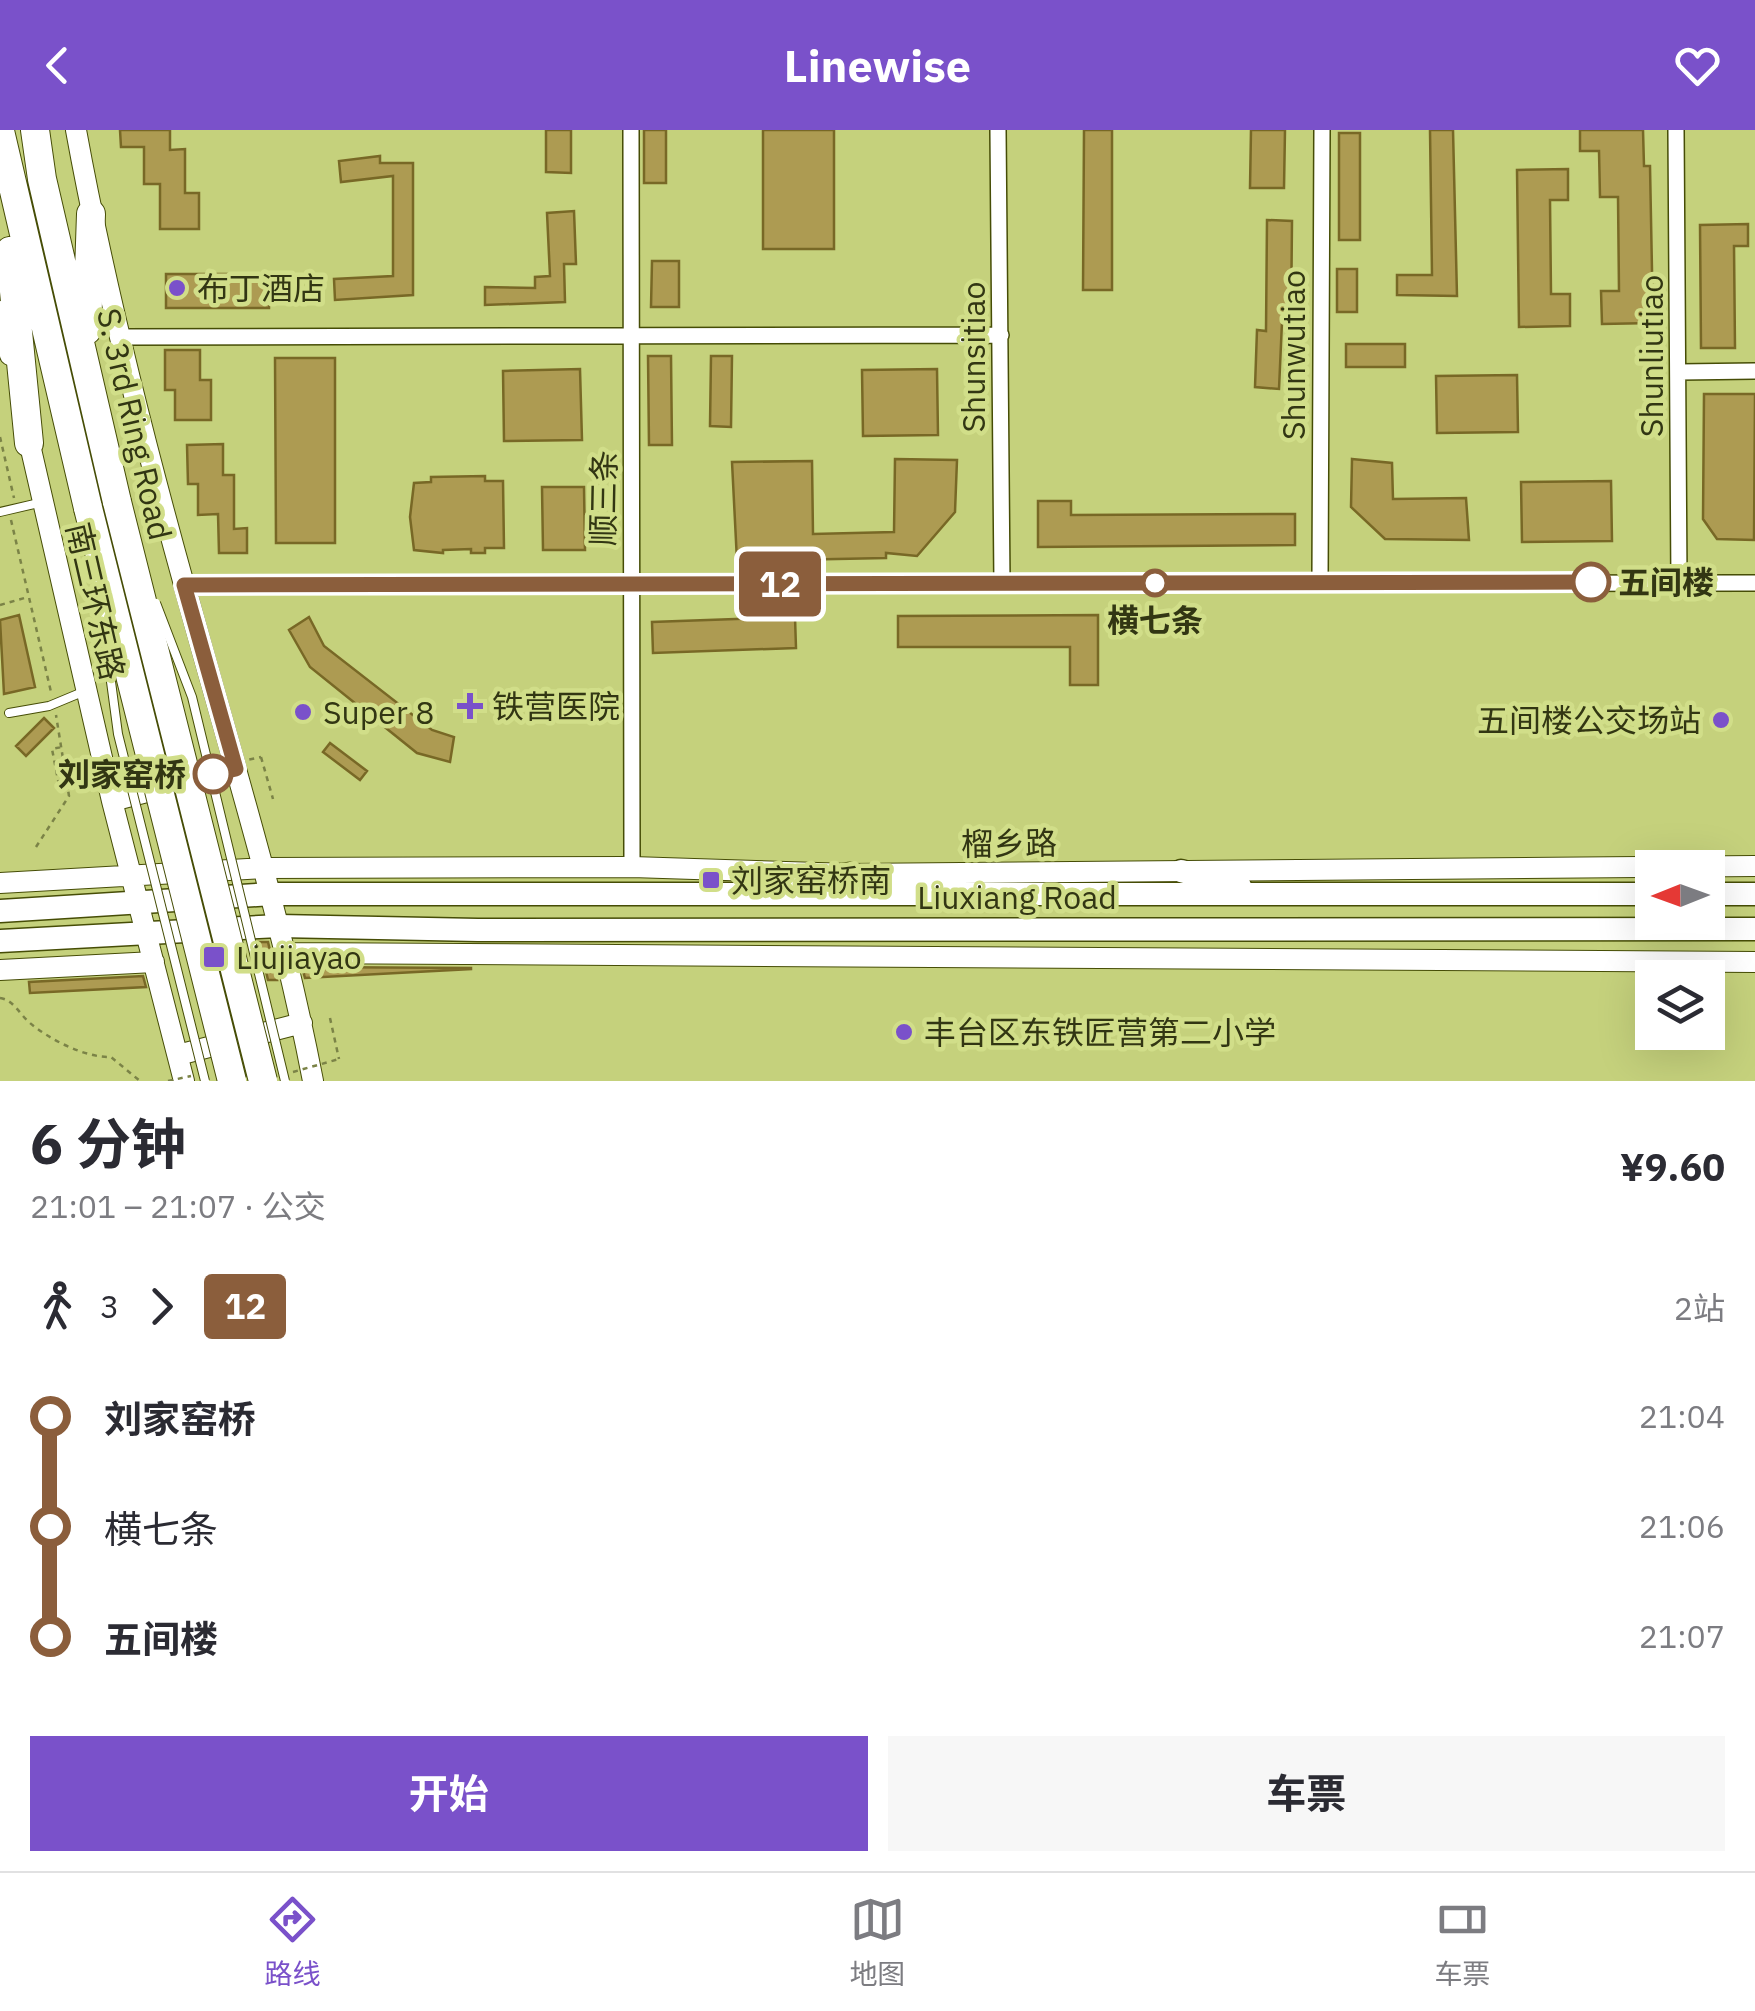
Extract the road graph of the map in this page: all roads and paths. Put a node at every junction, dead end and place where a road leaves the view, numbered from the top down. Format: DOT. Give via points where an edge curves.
graph roads {
  1 [pos="35,130"];
  2 [pos="76,130"];
  3 [pos="630,130"];
  4 [pos="998,130"];
  5 [pos="1322,130"];
  6 [pos="1676,130"];
  7 [pos="0,131"];
  8 [pos="0,150"];
  9 [pos="91,214"];
  10 [pos="0,310"];
  11 [pos="1000,335"];
  12 [pos="122,338"];
  13 [pos="632,338"];
  14 [pos="85,366"];
  15 [pos="1755,370"];
  16 [pos="1680,372"];
  17 [pos="0,437"];
  18 [pos="29,442"];
  19 [pos="42,502"];
  20 [pos="117,502"];
  21 [pos="88,508"];
  22 [pos="4,511"];
  23 [pos="1320,581"];
  24 [pos="1679,582"];
  25 [pos="1755,583"];
  26 [pos="630,584"];
  27 [pos="1002,584"];
  28 [pos="184,585"];
  29 [pos="30,597"];
  30 [pos="0,605"];
  31 [pos="85,690"];
  32 [pos="54,704"];
  33 [pos="9,713"];
  34 [pos="62,747"];
  35 [pos="261,757"];
  36 [pos="236,769"];
  37 [pos="58,786"];
  38 [pos="273,799"];
  39 [pos="112,801"];
  40 [pos="36,847"];
  41 [pos="1755,866"];
  42 [pos="632,867"];
  43 [pos="264,868"];
  44 [pos="1181,871"];
  45 [pos="850,874"];
  46 [pos="132,876"];
  47 [pos="0,883"];
  48 [pos="272,894"];
  49 [pos="749,894"];
  50 [pos="1635,894"];
  51 [pos="1725,894"];
  52 [pos="1755,894"];
  53 [pos="1278,895"];
  54 [pos="139,904"];
  55 [pos="0,911"];
  56 [pos="280,926"];
  57 [pos="1755,929"];
  58 [pos="146,933"];
  59 [pos="0,941"];
  60 [pos="287,954"];
  61 [pos="154,962"];
  62 [pos="1755,962"];
  63 [pos="0,970"];
  64 [pos="0,998"];
  65 [pos="330,1018"];
  66 [pos="302,1023"];
  67 [pos="177,1055"];
  68 [pos="340,1059"];
  69 [pos="140,1081"];
  70 [pos="184,1081"];
  71 [pos="206,1081"];
  72 [pos="232,1081"];
  73 [pos="263,1081"];
  74 [pos="285,1081"];
  75 [pos="313,1081"];
  1 -- 14 [label="highway, S. 3rd Ring Road"];
  2 -- 9 [label="street"];
  3 -- 13 [label="street, 顺三条"];
  4 -- 11 [label="street, Shunsitiao"];
  5 -- 23 [label="street, Shunwutiao"];
  6 -- 16 [label="street, Shunliutiao"];
  7 -- 21 [label="highway, S. 3rd Ring Road"];
  8 -- 18 [label="highway"];
  9 -- 12 [label="street"];
  9 -- 14 [label="highway"];
  10 -- 18 [label="street, 南三环东路"];
  11 -- 13 [label="street"];
  11 -- 27 [label="street, Shunsitiao"];
  12 -- 13 [label="street"];
  12 -- 28 [label="street"];
  13 -- 26 [label="street, 顺三条"];
  14 -- 20 [label="highway, S. 3rd Ring Road"];
  15 -- 16 [label="street"];
  16 -- 24 [label="street, Shunliutiao"];
  17 -- 22 [label="path" via="15,494"];
  18 -- 19 [label="street, 南三环东路"];
  19 -- 22 [label="lane"];
  19 -- 31 [label="street, 南三环东路"];
  20 -- 73 [label="highway, S. 3rd Ring Road, bridge"];
  20 -- 74 [label="lane, bridge" via="192,696"];
  21 -- 71 [label="lane, bridge" via="118,734"];
  21 -- 72 [label="highway, S. 3rd Ring Road, bridge"];
  22 -- 29 [label="path"];
  23 -- 24 [label="street"];
  23 -- 27 [label="street"];
  24 -- 25 [label="street"];
  26 -- 27 [label="street"];
  26 -- 28 [label="street"];
  26 -- 42 [label="street, 顺三条"];
  28 -- 36 [label="street"];
  29 -- 30 [label="path"];
  29 -- 32 [label="path"];
  31 -- 32 [label="lane"];
  31 -- 39 [label="street, 南三环东路"];
  32 -- 33 [label="lane"];
  32 -- 34 [label="path"];
  34 -- 37 [label="path" via="52,750"];
  34 -- 40 [label="path" via="68,796"];
  35 -- 38 [label="path"];
  36 -- 39 [label="street"];
  36 -- 43 [label="street"];
  39 -- 46 [label="street, 南三环东路"];
  41 -- 44 [label="street, 榴乡路"];
  42 -- 43 [label="street, 榴乡路"];
  42 -- 45 [label="street, 榴乡路"];
  43 -- 46 [label="street, 榴乡路"];
  43 -- 48 [label="street"];
  44 -- 45 [label="street, 榴乡路"];
  44 -- 53 [label="main road"];
  45 -- 49 [label="main road"];
  46 -- 47 [label="street, 榴乡路"];
  46 -- 54 [label="street, 南三环东路"];
  48 -- 49 [label="main road, Liuxiang Road"];
  48 -- 54 [label="main road, Liuxiang Road"];
  48 -- 56 [label="street"];
  49 -- 53 [label="main road, Liuxiang Road"];
  50 -- 53 [label="main road, Liuxiang Road"];
  51 -- 52 [label="main road"];
  54 -- 55 [label="main road, Liuxiang Road"];
  54 -- 58 [label="street, 南三环东路"];
  56 -- 57 [label="main road, Liuxiang Road"];
  56 -- 58 [label="main road, Liuxiang Road"];
  56 -- 60 [label="street"];
  58 -- 59 [label="main road, Liuxiang Road"];
  58 -- 61 [label="street, 南三环东路"];
  60 -- 62 [label="street"];
  60 -- 66 [label="street"];
  61 -- 63 [label="street"];
  61 -- 67 [label="street, 南三环东路"];
  64 -- 69 [label="path" via="31,1025 94,1058 111,1057"];
  65 -- 68 [label="path"];
  66 -- 67 [label="street"];
  66 -- 75 [label="street"];
  67 -- 70 [label="street, 南三环东路"];
}
